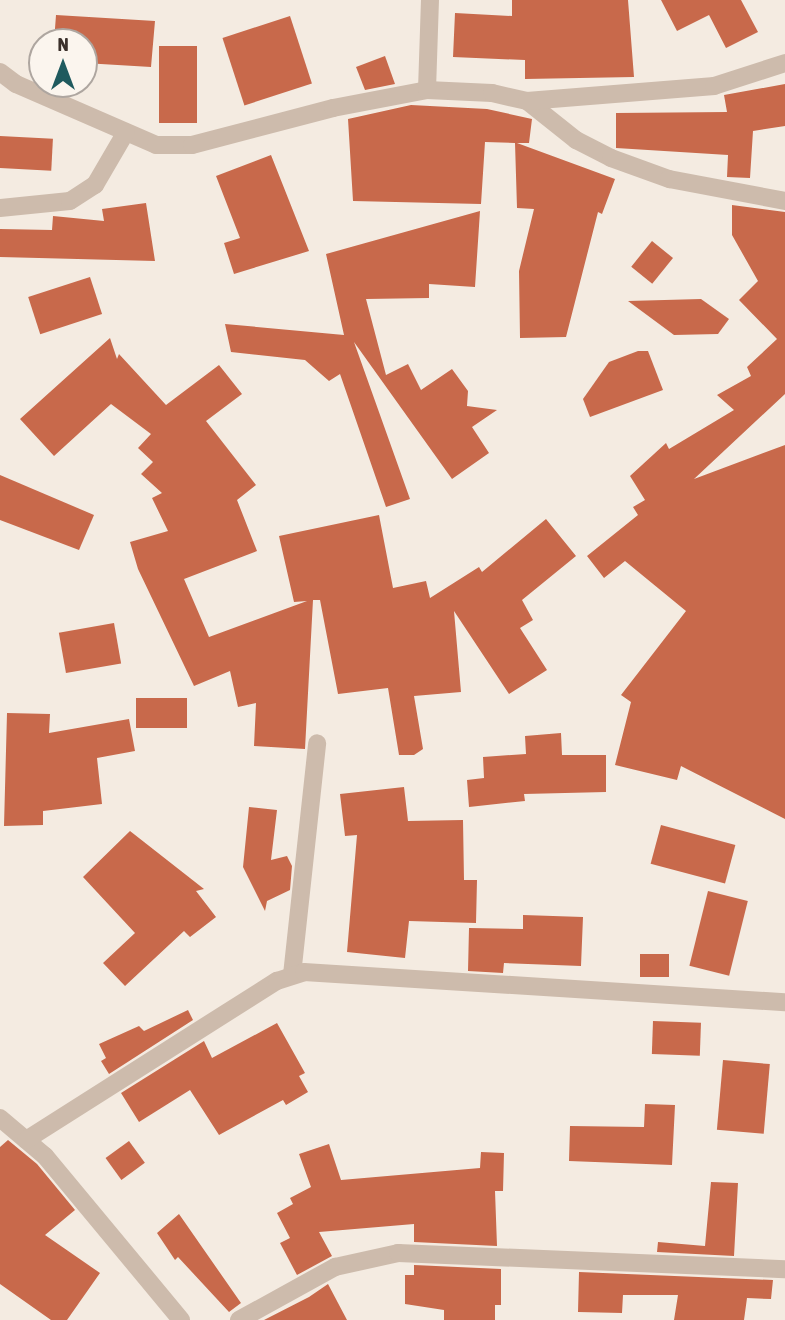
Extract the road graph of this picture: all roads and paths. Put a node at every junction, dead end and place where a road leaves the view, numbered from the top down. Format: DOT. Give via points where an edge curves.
graph roads {
  1 [pos="430,0"];
  2 [pos="785,63"];
  3 [pos="0,72"];
  4 [pos="427,90"];
  5 [pos="527,101"];
  6 [pos="126,132"];
  7 [pos="785,201"];
  8 [pos="0,208"];
  9 [pos="317,743"];
  10 [pos="292,975"];
  11 [pos="785,1002"];
  12 [pos="0,1118"];
  13 [pos="26,1140"];
  14 [pos="785,1269"];
  15 [pos="181,1320"];
  16 [pos="239,1320"];
  1 -- 4 [label="street"];
  2 -- 5 [label="street" via="714,86"];
  3 -- 6 [label="street" via="16,84"];
  4 -- 5 [label="street" via="492,93"];
  4 -- 6 [label="street" via="333,107 192,145 156,145"];
  5 -- 7 [label="street" via="576,140 611,158 668,179"];
  6 -- 8 [label="street" via="95,185 70,201"];
  9 -- 10 [label="street"];
  10 -- 11 [label="street" via="323,973"];
  10 -- 13 [label="street"];
  12 -- 13 [label="street"];
  13 -- 15 [label="street" via="123,1246"];
  14 -- 16 [label="street" via="398,1253 335,1267"];
}
